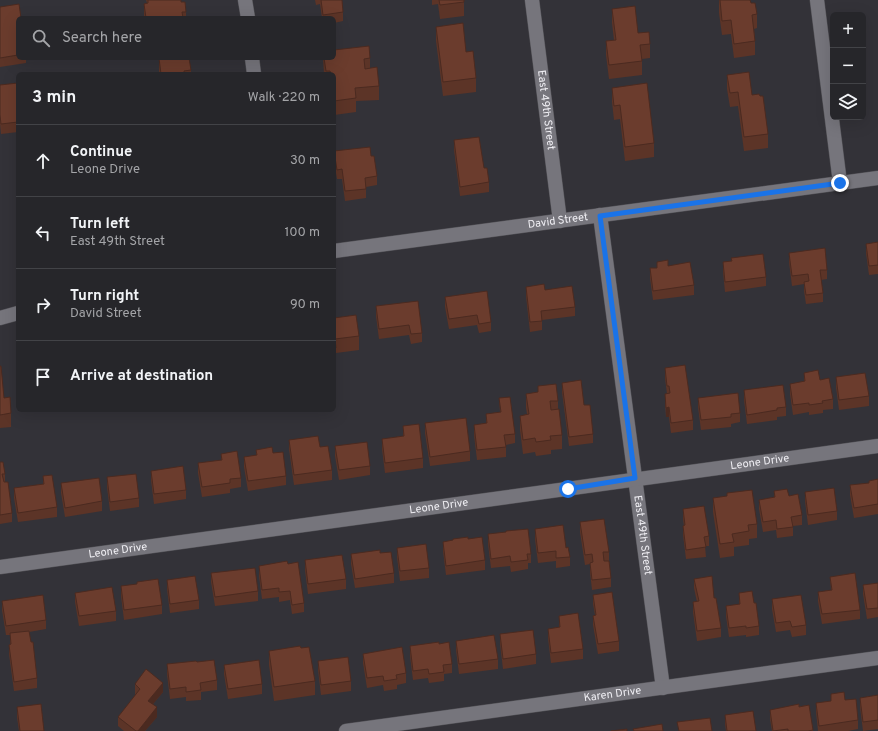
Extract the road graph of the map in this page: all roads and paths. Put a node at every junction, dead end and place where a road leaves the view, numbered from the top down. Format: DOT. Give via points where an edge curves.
graph roads {
  1 [pos="245,0"];
  2 [pos="532,0"];
  3 [pos="817,0"];
  4 [pos="248,16"];
  5 [pos="252,60"];
  6 [pos="254,72"];
  7 [pos="878,178"];
  8 [pos="840,183"];
  9 [pos="600,216"];
  10 [pos="560,221"];
  11 [pos="336,251"];
  12 [pos="16,314"];
  13 [pos="0,318"];
  14 [pos="878,446"];
  15 [pos="635,478"];
  16 [pos="0,567"];
  17 [pos="878,658"];
  18 [pos="663,688"];
  19 [pos="346,731"];
  1 -- 4 [label="street"];
  2 -- 10 [label="street, East 49th Street"];
  3 -- 8 [label="street"];
  5 -- 6 [label="street"];
  7 -- 8 [label="street, David Street"];
  8 -- 9 [label="street, David Street"];
  9 -- 10 [label="street, David Street"];
  9 -- 15 [label="street, East 49th Street"];
  10 -- 11 [label="street, David Street"];
  12 -- 13 [label="street"];
  14 -- 15 [label="street, Leone Drive"];
  15 -- 16 [label="street, Leone Drive"];
  15 -- 18 [label="street, East 49th Street"];
  17 -- 18 [label="street, Karen Drive"];
  18 -- 19 [label="street, Karen Drive"];
}
